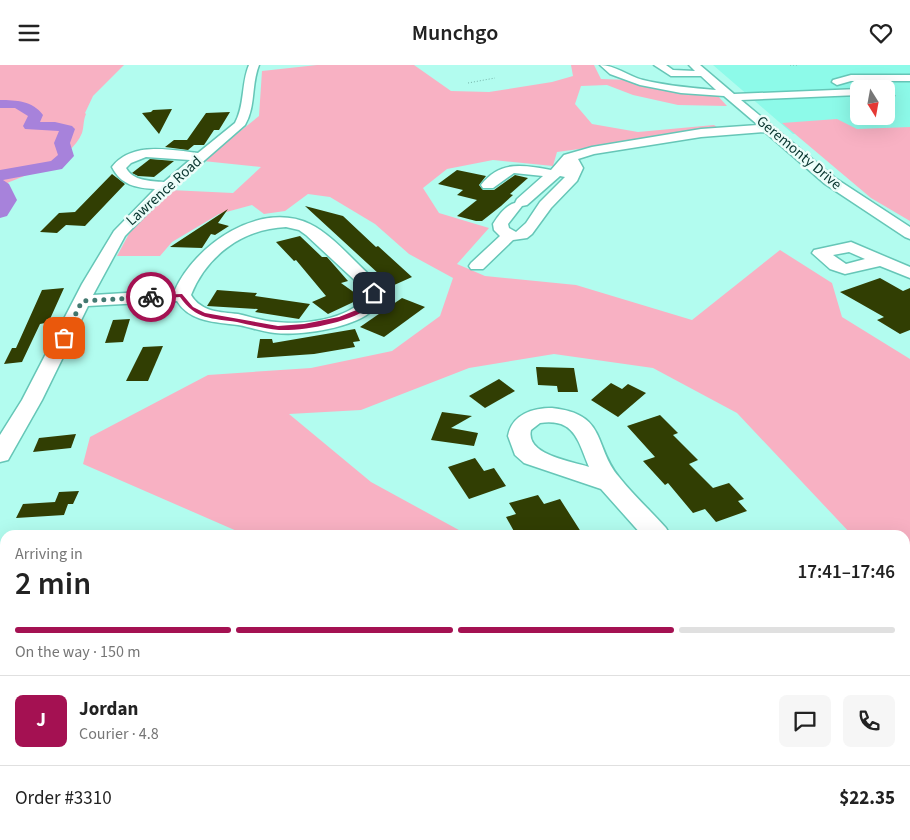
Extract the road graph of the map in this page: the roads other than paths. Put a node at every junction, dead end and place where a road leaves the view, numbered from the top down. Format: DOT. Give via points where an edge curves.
graph roads {
  1 [pos="254,65"];
  2 [pos="606,65"];
  3 [pos="660,65"];
  4 [pos="694,65"];
  5 [pos="705,74"];
  6 [pos="910,78"];
  7 [pos="850,92"];
  8 [pos="810,93"];
  9 [pos="729,95"];
  10 [pos="768,128"];
  11 [pos="202,157"];
  12 [pos="568,158"];
  13 [pos="555,173"];
  14 [pos="572,175"];
  15 [pos="488,185"];
  16 [pos="167,186"];
  17 [pos="910,234"];
  18 [pos="510,235"];
  19 [pos="883,260"];
  20 [pos="477,266"];
  21 [pos="910,273"];
  22 [pos="182,295"];
  23 [pos="82,301"];
  24 [pos="0,454"];
  25 [pos="608,482"];
  26 [pos="652,530"];
  1 -- 11 [label="street, Lawrence Road" via="244,118"];
  2 -- 9 [label="street" via="613,74 664,87"];
  3 -- 5 [label="street" via="671,73"];
  4 -- 5 [label="street, Geremonty Drive"];
  5 -- 9 [label="street, Geremonty Drive"];
  6 -- 8 [label="street" via="845,79"];
  7 -- 8 [label="street"];
  8 -- 9 [label="street"];
  9 -- 10 [label="street, Geremonty Drive"];
  10 -- 12 [label="street" via="682,136"];
  10 -- 17 [label="street, Geremonty Drive" via="856,201"];
  11 -- 16 [label="street, Lawrence Road"];
  11 -- 16 [label="street" via="141,153 119,167 136,183"];
  12 -- 13 [label="street"];
  12 -- 14 [label="street" via="576,168"];
  13 -- 14 [label="street"];
  13 -- 15 [label="street" via="508,168"];
  13 -- 18 [label="street" via="500,223 502,230"];
  14 -- 18 [label="street" via="541,210 530,229"];
  16 -- 23 [label="street, Lawrence Road" via="119,234"];
  18 -- 20 [label="street"];
  19 -- 21 [label="street"];
  22 -- 22 [label="street" via="191,308 203,314 278,328 329,322 366,308 374,298 368,283 313,233 298,225 283,223 256,226 222,245 198,265"];
  22 -- 23 [label="street"];
  23 -- 24 [label="street, Lawrence Road" via="32,400"];
  25 -- 26 [label="street"];
}
